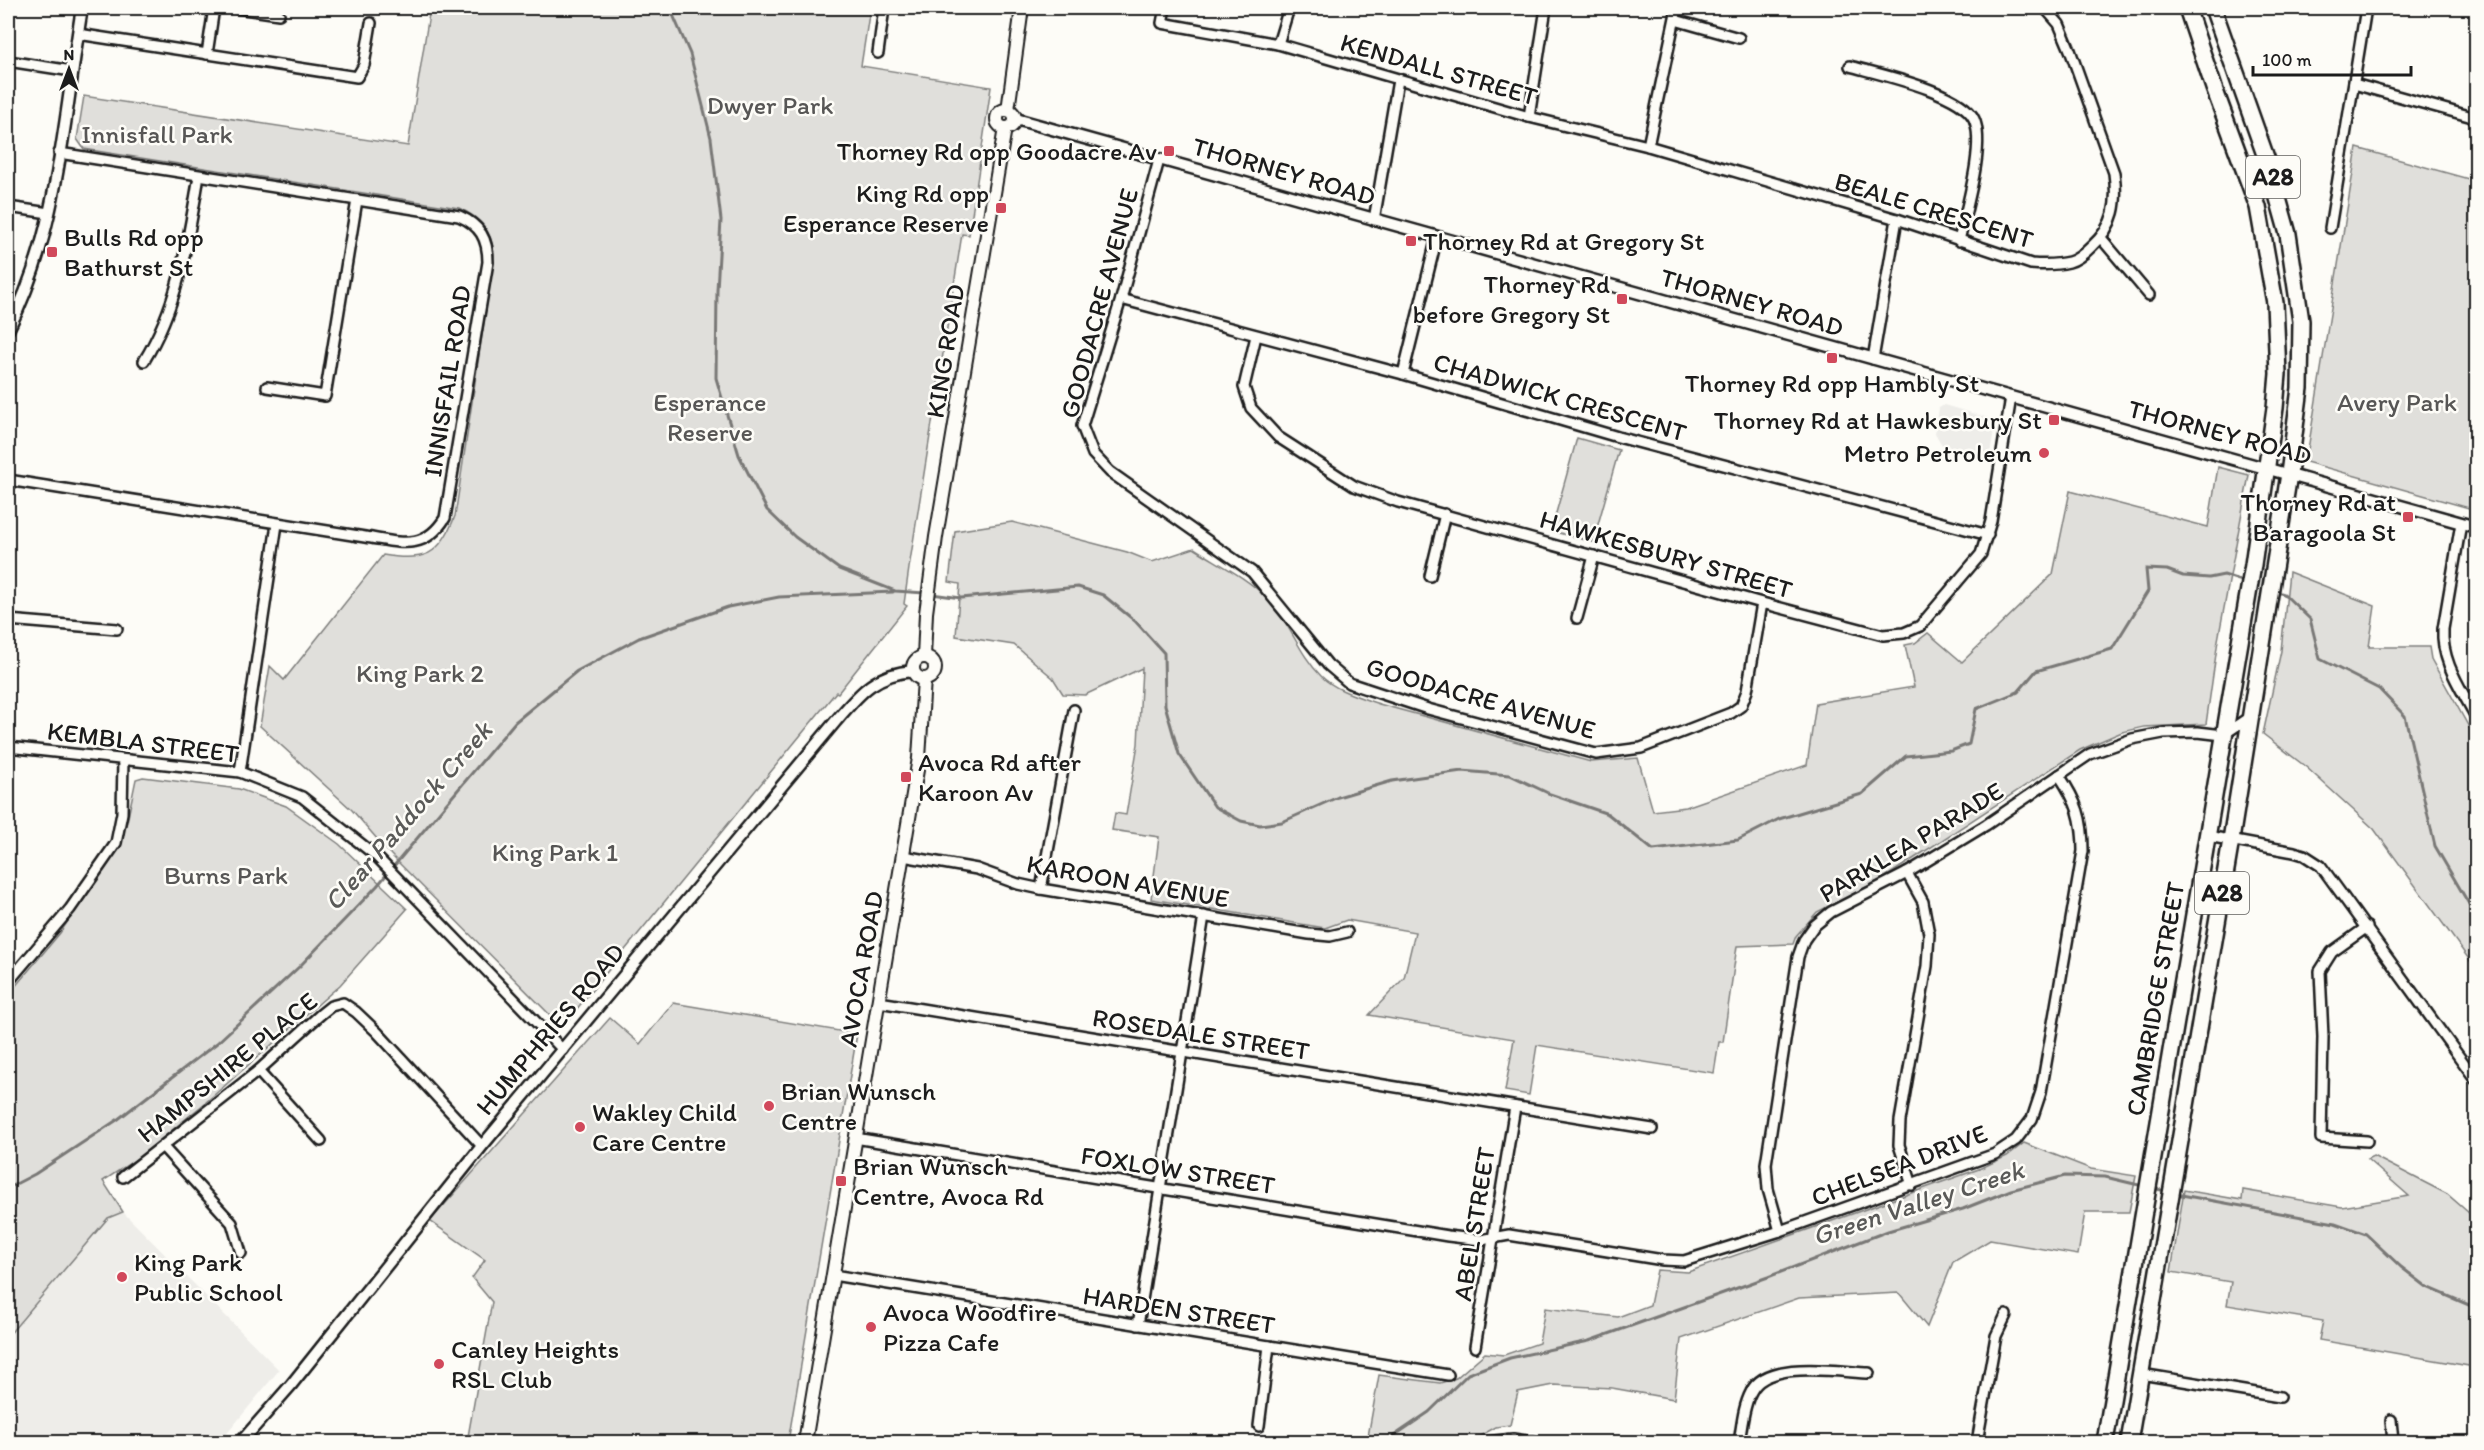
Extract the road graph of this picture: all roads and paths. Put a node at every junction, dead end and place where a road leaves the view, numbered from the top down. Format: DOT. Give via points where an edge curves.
graph roads {
  1 [pos="82,8"];
  2 [pos="214,8"];
  3 [pos="236,8"];
  4 [pos="885,8"];
  5 [pos="1022,8"];
  6 [pos="1165,8"];
  7 [pos="1289,8"];
  8 [pos="1546,8"];
  9 [pos="1677,8"];
  10 [pos="2045,8"];
  11 [pos="2187,8"];
  12 [pos="2213,8"];
  13 [pos="2366,8"];
  14 [pos="279,14"];
  15 [pos="1675,20"];
  16 [pos="371,23"];
  17 [pos="78,34"];
  18 [pos="1739,38"];
  19 [pos="1278,44"];
  20 [pos="878,53"];
  21 [pos="207,54"];
  22 [pos="8,61"];
  23 [pos="1850,66"];
  24 [pos="72,71"];
  25 [pos="1398,80"];
  26 [pos="2354,84"];
  27 [pos="1012,115"];
  28 [pos="1529,117"];
  29 [pos="2476,118"];
  30 [pos="1648,146"];
  31 [pos="59,153"];
  32 [pos="1159,160"];
  33 [pos="199,176"];
  34 [pos="357,200"];
  35 [pos="8,207"];
  36 [pos="49,213"];
  37 [pos="1897,219"];
  38 [pos="1374,220"];
  39 [pos="2330,228"];
  40 [pos="1437,237"];
  41 [pos="2101,238"];
  42 [pos="1959,241"];
  43 [pos="2149,295"];
  44 [pos="1121,299"];
  45 [pos="8,330"];
  46 [pos="1256,336"];
  47 [pos="1873,358"];
  48 [pos="144,361"];
  49 [pos="1403,374"];
  50 [pos="267,387"];
  51 [pos="2011,397"];
  52 [pos="2268,468"];
  53 [pos="2289,474"];
  54 [pos="8,480"];
  55 [pos="1445,514"];
  56 [pos="2461,523"];
  57 [pos="277,524"];
  58 [pos="2476,527"];
  59 [pos="1988,535"];
  60 [pos="1594,556"];
  61 [pos="1430,576"];
  62 [pos="930,581"];
  63 [pos="1762,603"];
  64 [pos="1577,618"];
  65 [pos="8,620"];
  66 [pos="117,629"];
  67 [pos="924,657"];
  68 [pos="913,671"];
  69 [pos="924,679"];
  70 [pos="1074,711"];
  71 [pos="2251,716"];
  72 [pos="2476,717"];
  73 [pos="2223,735"];
  74 [pos="8,747"];
  75 [pos="123,759"];
  76 [pos="240,772"];
  77 [pos="2059,775"];
  78 [pos="2208,836"];
  79 [pos="2231,840"];
  80 [pos="903,856"];
  81 [pos="1907,873"];
  82 [pos="1041,889"];
  83 [pos="1204,916"];
  84 [pos="2367,927"];
  85 [pos="1347,932"];
  86 [pos="8,982"];
  87 [pos="879,1002"];
  88 [pos="563,1050"];
  89 [pos="1183,1053"];
  90 [pos="258,1071"];
  91 [pos="2476,1080"];
  92 [pos="1515,1107"];
  93 [pos="1652,1129"];
  94 [pos="855,1138"];
  95 [pos="321,1141"];
  96 [pos="2367,1141"];
  97 [pos="482,1146"];
  98 [pos="163,1147"];
  99 [pos="123,1177"];
  100 [pos="1912,1185"];
  101 [pos="1160,1188"];
  102 [pos="1780,1231"];
  103 [pos="1494,1237"];
  104 [pos="241,1253"];
  105 [pos="833,1275"];
  106 [pos="2006,1315"];
  107 [pos="1138,1325"];
  108 [pos="1269,1346"];
  109 [pos="1475,1347"];
  110 [pos="1869,1373"];
  111 [pos="2141,1374"];
  112 [pos="1448,1376"];
  113 [pos="2280,1397"];
  114 [pos="2391,1420"];
  115 [pos="1259,1426"];
  116 [pos="810,1442"];
  117 [pos="241,1443"];
  118 [pos="1486,1443"];
  119 [pos="1533,1443"];
  120 [pos="1739,1443"];
  121 [pos="1977,1443"];
  122 [pos="2105,1443"];
  123 [pos="2130,1443"];
  124 [pos="2393,1443"];
  1 -- 17 [label="street"];
  2 -- 21 [label="street"];
  3 -- 14 [label="street"];
  4 -- 20 [label="street"];
  5 -- 27 [label="main road"];
  6 -- 19 [label="street, KENDALL STREET" via="1162,23"];
  7 -- 19 [label="street"];
  8 -- 28 [label="street"];
  9 -- 15 [label="street"];
  10 -- 41 [label="street, BEALE CRESCENT" via="2059,24 2070,50 2114,173 2116,209"];
  11 -- 52 [label="highway, A28" via="2258,207 2268,255 2277,350"];
  12 -- 53 [label="highway, A28" via="2270,166 2294,261 2301,354"];
  13 -- 26 [label="street"];
  15 -- 18 [label="street"];
  15 -- 30 [label="street"];
  16 -- 21 [label="street" via="364,65 357,77"];
  17 -- 21 [label="street"];
  17 -- 24 [label="street"];
  19 -- 25 [label="street, KENDALL STREET"];
  22 -- 24 [label="street"];
  23 -- 42 [label="street" via="1957,100 1974,118 1978,135 1975,169"];
  24 -- 31 [label="street"];
  25 -- 28 [label="street, KENDALL STREET"];
  25 -- 38 [label="street"];
  26 -- 29 [label="street"];
  26 -- 39 [label="street"];
  27 -- 32 [label="street, THORNEY ROAD"];
  27 -- 62 [label="main road, KING ROAD" via="1012,126 1005,128"];
  28 -- 30 [label="street, KENDALL STREET"];
  30 -- 37 [label="street, BEALE CRESCENT"];
  31 -- 33 [label="street, INNISFAIL ROAD"];
  31 -- 36 [label="street"];
  32 -- 38 [label="street, THORNEY ROAD"];
  32 -- 44 [label="street, GOODACRE AVENUE"];
  33 -- 34 [label="street, INNISFAIL ROAD"];
  33 -- 48 [label="street" via="178,282 157,339"];
  34 -- 50 [label="street" via="325,396"];
  34 -- 57 [label="street, INNISFAIL ROAD" via="459,216 475,226 488,246 445,519 428,538 414,543"];
  35 -- 36 [label="street"];
  36 -- 45 [label="street" via="35,270"];
  37 -- 42 [label="street, BEALE CRESCENT"];
  37 -- 47 [label="street"];
  38 -- 40 [label="street, THORNEY ROAD"];
  40 -- 47 [label="street, THORNEY ROAD"];
  40 -- 49 [label="street"];
  41 -- 42 [label="street, BEALE CRESCENT" via="2071,261 2050,265 2031,264"];
  41 -- 43 [label="street"];
  44 -- 46 [label="street, CHADWICK CRESCENT"];
  44 -- 63 [label="street, GOODACRE AVENUE" via="1082,426 1093,454 1110,472 1252,572 1328,665 1348,683 1596,754 1641,748 1743,707"];
  46 -- 49 [label="street, CHADWICK CRESCENT"];
  46 -- 55 [label="street, HAWKESBURY STREET" via="1244,387 1251,408 1278,437 1354,486"];
  47 -- 51 [label="street, THORNEY ROAD"];
  49 -- 59 [label="street, CHADWICK CRESCENT" via="1618,437"];
  51 -- 52 [label="street, THORNEY ROAD"];
  51 -- 59 [label="street, HAWKESBURY STREET"];
  52 -- 53 [label="street, THORNEY ROAD"];
  52 -- 73 [label="highway, CAMBRIDGE STREET / A28"];
  53 -- 56 [label="street, THORNEY ROAD"];
  53 -- 71 [label="highway, CAMBRIDGE STREET / A28"];
  54 -- 57 [label="street, INNISFAIL ROAD"];
  55 -- 60 [label="street, HAWKESBURY STREET"];
  55 -- 61 [label="street"];
  56 -- 58 [label="street, THORNEY ROAD"];
  56 -- 72 [label="street" via="2442,647"];
  57 -- 76 [label="street"];
  59 -- 63 [label="street, HAWKESBURY STREET" via="1981,554 1924,622 1904,633 1875,633"];
  60 -- 63 [label="street, HAWKESBURY STREET"];
  60 -- 64 [label="street"];
  62 -- 67 [label="main road, AVOCA ROAD"];
  65 -- 66 [label="street"];
  67 -- 68 [label="main road" via="915,662"];
  67 -- 69 [label="main road, AVOCA ROAD" via="935,666 931,676"];
  68 -- 69 [label="main road"];
  68 -- 88 [label="street, HUMPHRIES ROAD" via="873,682 852,702"];
  69 -- 80 [label="main road, AVOCA ROAD" via="919,758"];
  70 -- 82 [label="street"];
  71 -- 73 [label="street"];
  71 -- 79 [label="highway, CAMBRIDGE STREET / A28"];
  73 -- 77 [label="street, PARKLEA PARADE" via="2198,732 2132,739 2091,754"];
  73 -- 78 [label="highway, CAMBRIDGE STREET / A28"];
  74 -- 75 [label="street, KEMBLA STREET"];
  75 -- 76 [label="street, KEMBLA STREET"];
  75 -- 86 [label="street" via="122,813 116,843 70,909"];
  76 -- 88 [label="street, KEMBLA STREET" via="302,797 375,855"];
  77 -- 81 [label="street, PARKLEA PARADE"];
  77 -- 100 [label="street, CHELSEA DRIVE" via="2076,800 2083,828 2083,851 2042,1092 2032,1119 2016,1140 1995,1154"];
  78 -- 79 [label="street"];
  78 -- 122 [label="highway, CAMBRIDGE STREET / A28"];
  79 -- 84 [label="street" via="2294,852 2313,860 2328,873"];
  79 -- 111 [label="highway, CAMBRIDGE STREET / A28"];
  80 -- 82 [label="street, KAROON AVENUE" via="976,868"];
  80 -- 87 [label="main road, AVOCA ROAD"];
  81 -- 100 [label="street" via="1923,902 1929,934 1900,1121 1899,1145"];
  81 -- 102 [label="street, PARKLEA PARADE" via="1832,912 1804,940 1798,957 1766,1164 1768,1189"];
  82 -- 83 [label="street, KAROON AVENUE"];
  83 -- 85 [label="street, KAROON AVENUE" via="1310,934 1330,936"];
  83 -- 89 [label="street"];
  84 -- 91 [label="street"];
  84 -- 96 [label="street" via="2332,952 2319,979 2323,1037 2321,1138"];
  87 -- 89 [label="street, ROSEDALE STREET"];
  87 -- 94 [label="main road, AVOCA ROAD"];
  88 -- 97 [label="street, HUMPHRIES ROAD"];
  89 -- 92 [label="street, ROSEDALE STREET"];
  89 -- 101 [label="street"];
  90 -- 95 [label="street"];
  90 -- 97 [label="street, HAMPSHIRE PLACE" via="331,1006 343,1004 377,1032"];
  90 -- 98 [label="street, HAMPSHIRE PLACE"];
  92 -- 93 [label="street, ROSEDALE STREET"];
  92 -- 103 [label="street, ABEL STREET"];
  94 -- 101 [label="street, FOXLOW STREET"];
  94 -- 105 [label="main road, AVOCA ROAD"];
  97 -- 117 [label="street, HUMPHRIES ROAD"];
  98 -- 99 [label="street, HAMPSHIRE PLACE"];
  98 -- 104 [label="street" via="232,1223"];
  100 -- 102 [label="street, CHELSEA DRIVE"];
  101 -- 103 [label="street, FOXLOW STREET" via="1448,1236 1481,1240"];
  101 -- 107 [label="street"];
  102 -- 103 [label="street, CHELSEA DRIVE" via="1684,1261 1509,1234"];
  103 -- 109 [label="street, ABEL STREET"];
  105 -- 107 [label="street, HARDEN STREET"];
  105 -- 116 [label="main road, AVOCA ROAD"];
  106 -- 121 [label="street" via="1996,1336"];
  107 -- 108 [label="street, HARDEN STREET"];
  108 -- 112 [label="street, HARDEN STREET"];
  108 -- 115 [label="street"];
  110 -- 120 [label="street" via="1776,1372 1762,1379 1751,1391"];
  111 -- 113 [label="street"];
  111 -- 123 [label="highway, CAMBRIDGE STREET / A28"];
  114 -- 124 [label="street"];
  118 -- 119 [label="street" via="1512,1439"];
}
